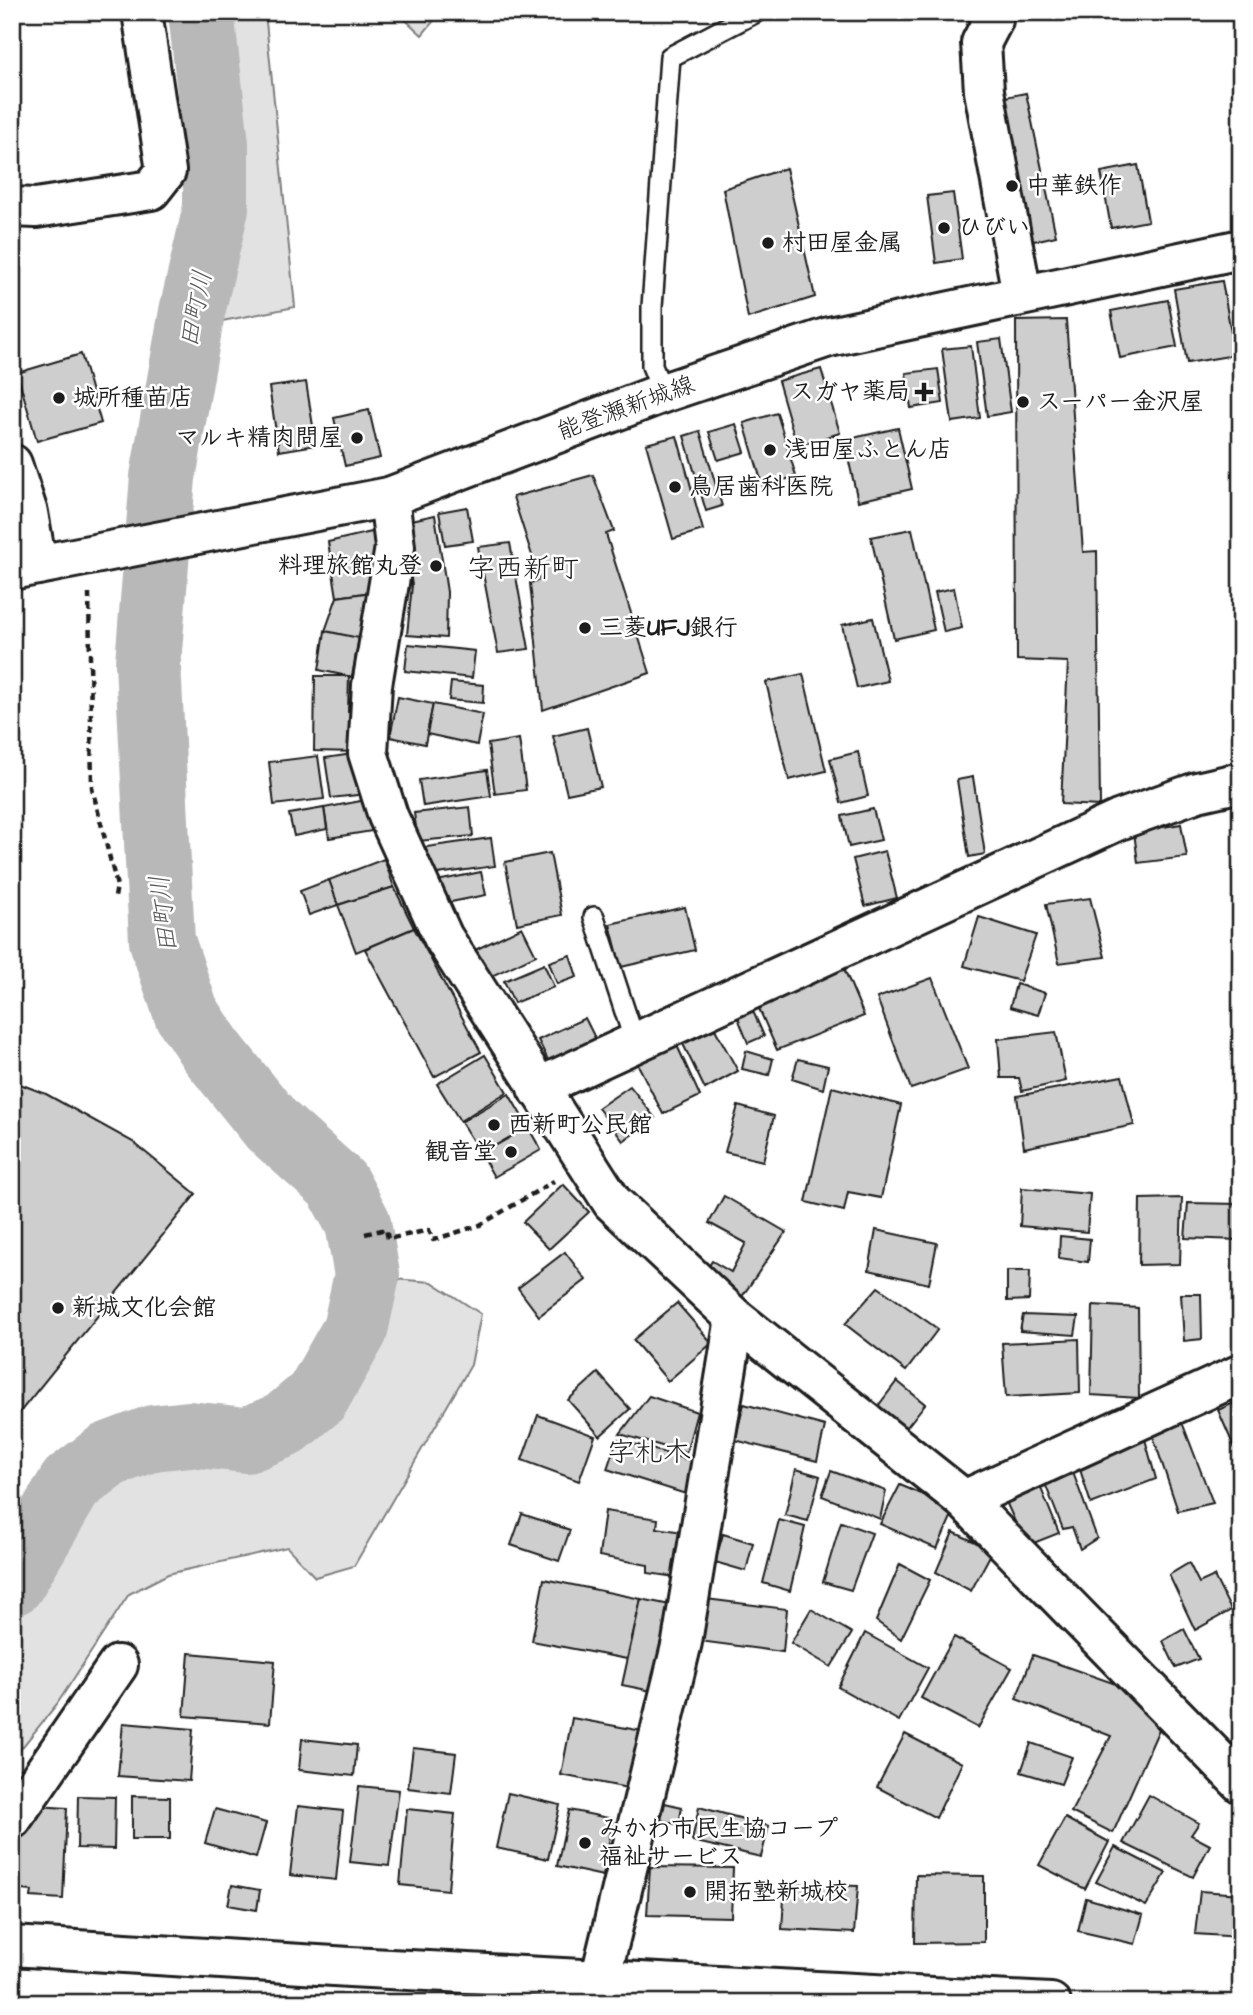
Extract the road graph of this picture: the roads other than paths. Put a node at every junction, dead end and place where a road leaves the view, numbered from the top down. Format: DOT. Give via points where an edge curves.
graph roads {
  1 [pos="142,12"];
  2 [pos="756,12"];
  3 [pos="1002,15"];
  4 [pos="12,207"];
  5 [pos="1241,249"];
  6 [pos="1022,294"];
  7 [pos="663,393"];
  8 [pos="12,464"];
  9 [pos="388,497"];
  10 [pos="25,568"];
  11 [pos="1241,782"];
  12 [pos="594,917"];
  13 [pos="635,1042"];
  14 [pos="537,1088"];
  15 [pos="735,1318"];
  16 [pos="1241,1374"];
  17 [pos="964,1500"];
  18 [pos="118,1665"];
  19 [pos="1241,1783"];
  20 [pos="12,1819"];
  21 [pos="12,1946"];
  22 [pos="600,1991"];
  23 [pos="857,1998"];
  24 [pos="1051,2003"];
  1 -- 4 [label="street" via="166,170 151,190 36,208"];
  2 -- 7 [label="lane" via="670,57 652,307 652,366"];
  3 -- 6 [label="street" via="981,43 984,90"];
  5 -- 6 [label="street, 能登瀬新城線"];
  6 -- 7 [label="street, 能登瀬新城線" via="829,337"];
  7 -- 9 [label="street, 能登瀬新城線"];
  8 -- 10 [label="street" via="28,513"];
  9 -- 10 [label="street, 能登瀬新城線"];
  9 -- 14 [label="street" via="395,547 372,685 368,753 388,816 443,937"];
  11 -- 13 [label="street" via="1118,820"];
  12 -- 13 [label="lane"];
  13 -- 14 [label="street"];
  14 -- 15 [label="street" via="612,1202"];
  15 -- 17 [label="street"];
  15 -- 22 [label="street" via="682,1642"];
  16 -- 17 [label="street"];
  17 -- 19 [label="street"];
  18 -- 20 [label="street"];
  21 -- 22 [label="street"];
  22 -- 23 [label="street"];
  23 -- 24 [label="street"];
}
